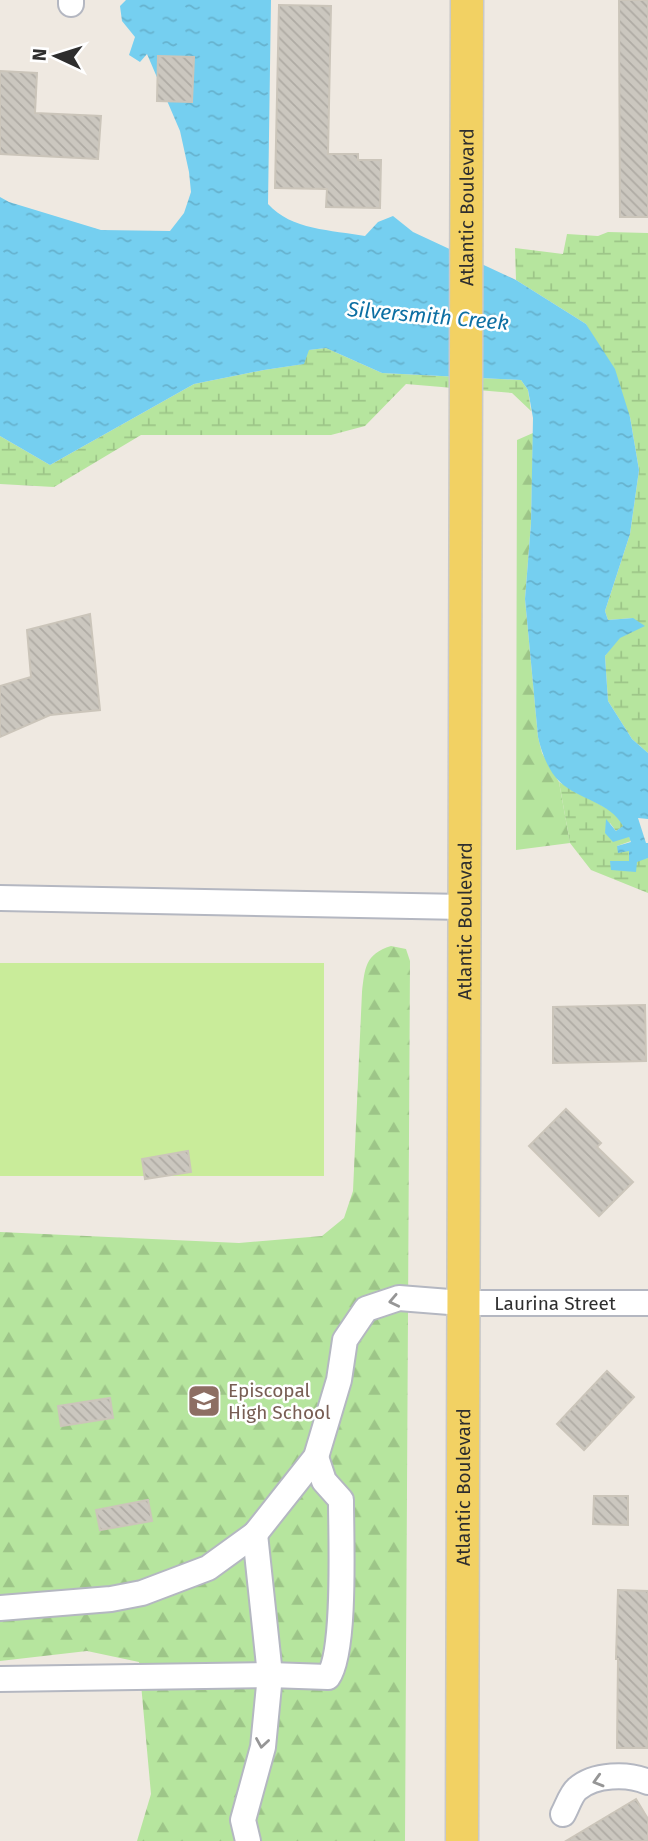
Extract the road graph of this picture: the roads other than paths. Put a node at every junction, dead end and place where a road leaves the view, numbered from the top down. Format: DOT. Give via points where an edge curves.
graph roads {
  1 [pos="467,0"];
  2 [pos="0,898"];
  3 [pos="464,907"];
  4 [pos="462,1303"];
  5 [pos="648,1303"];
  6 [pos="316,1457"];
  7 [pos="255,1534"];
  8 [pos="0,1608"];
  9 [pos="270,1675"];
  10 [pos="0,1679"];
  11 [pos="648,1782"];
  12 [pos="563,1814"];
  13 [pos="248,1841"];
  14 [pos="461,1841"];
  1 -- 3 [label="main road, Atlantic Boulevard"];
  2 -- 3 [label="street"];
  3 -- 4 [label="main road, Atlantic Boulevard"];
  4 -- 5 [label="street, Laurina Street"];
  4 -- 6 [label="street, Laurina Street, one-way" via="399,1298 366,1309 345,1340"];
  4 -- 14 [label="main road, Atlantic Boulevard"];
  6 -- 7 [label="street"];
  6 -- 9 [label="street" via="324,1481 341,1500 339,1644 328,1677"];
  7 -- 8 [label="street" via="208,1568 142,1592"];
  7 -- 9 [label="street"];
  9 -- 10 [label="street"];
  9 -- 13 [label="street, one-way" via="263,1747 243,1820"];
  11 -- 12 [label="street, one-way" via="598,1778 576,1789"];
}
